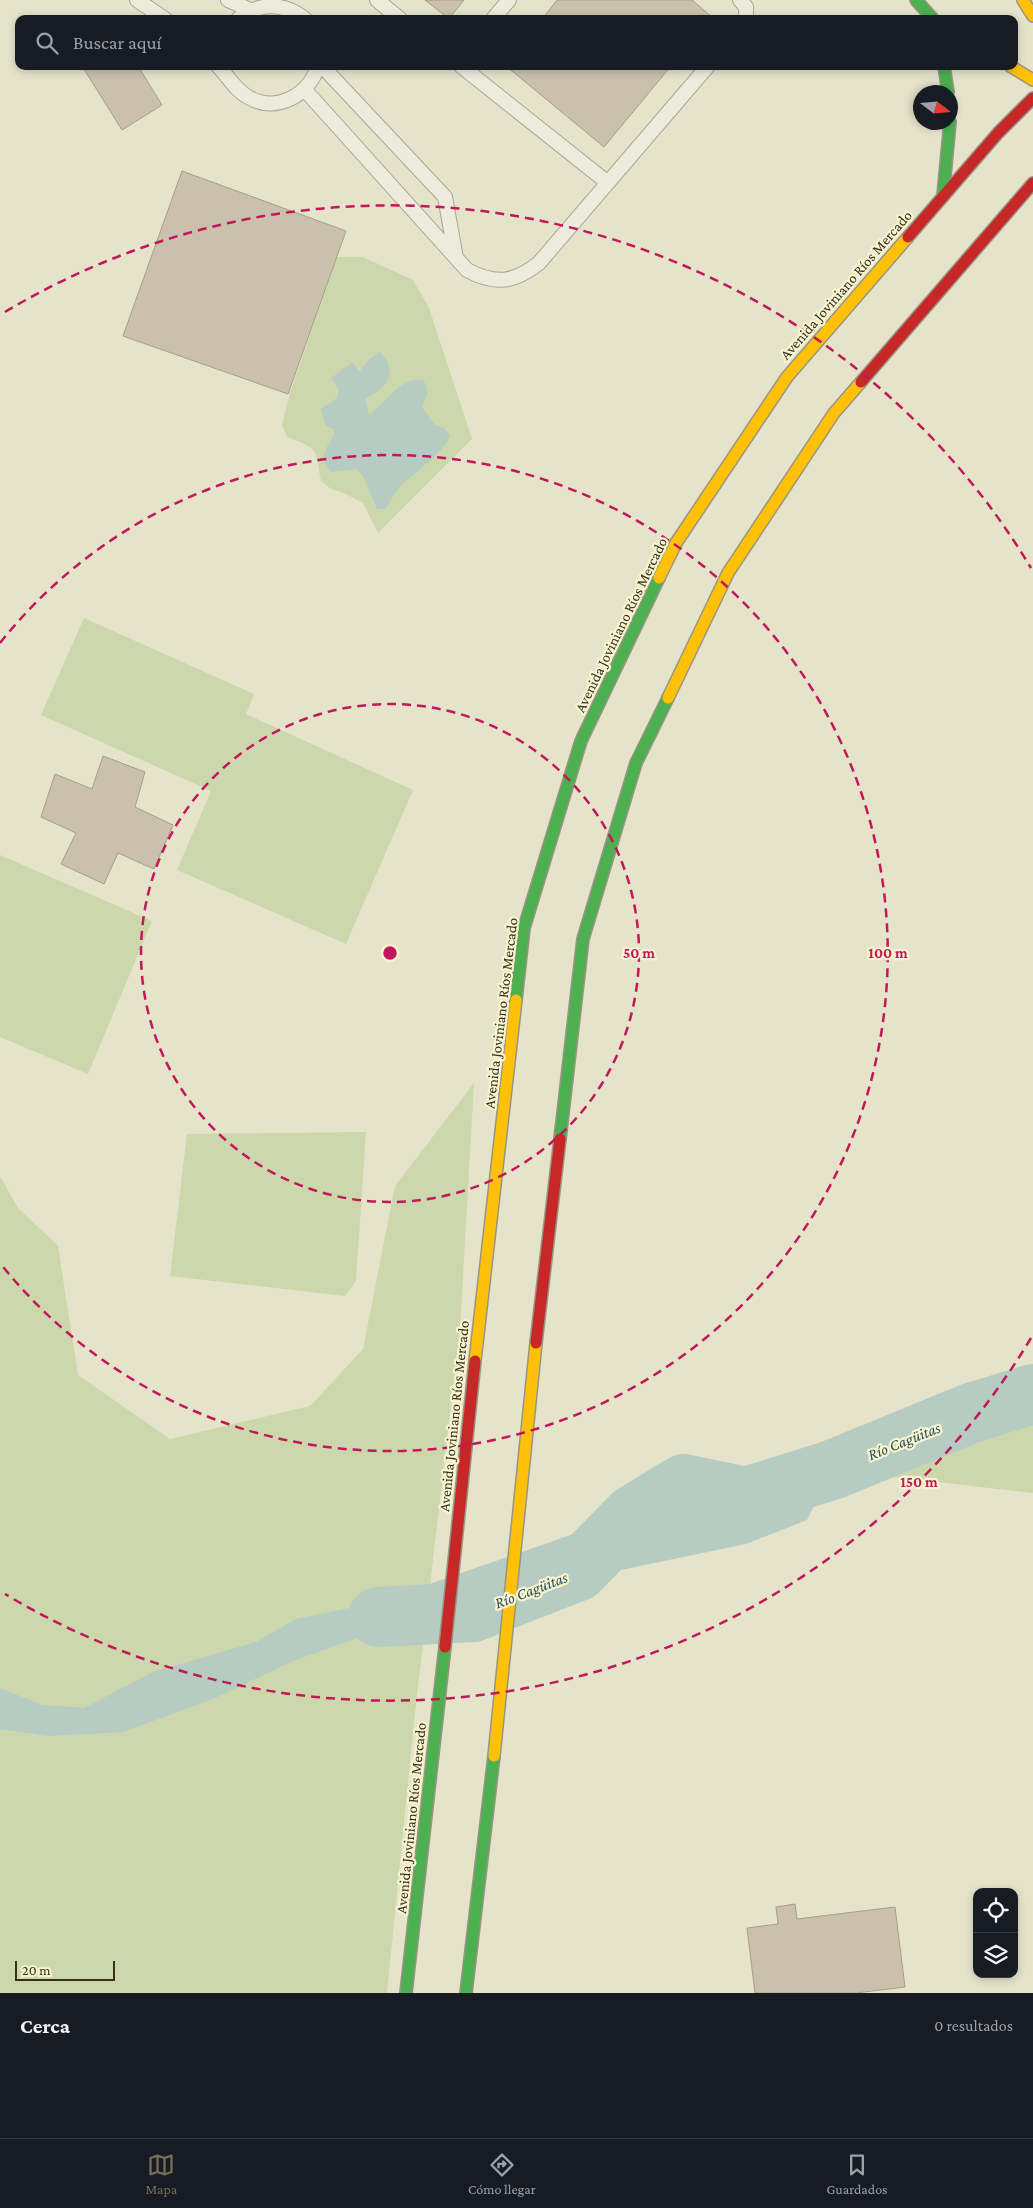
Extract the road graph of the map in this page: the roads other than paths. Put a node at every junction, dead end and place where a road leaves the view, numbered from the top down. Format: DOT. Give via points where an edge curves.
graph roads {
  1 [pos="137,0"];
  2 [pos="228,0"];
  3 [pos="377,0"];
  4 [pos="509,0"];
  5 [pos="740,0"];
  6 [pos="916,0"];
  7 [pos="1023,0"];
  8 [pos="250,10"];
  9 [pos="159,15"];
  10 [pos="243,15"];
  11 [pos="300,15"];
  12 [pos="395,15"];
  13 [pos="496,15"];
  14 [pos="746,15"];
  15 [pos="930,15"];
  16 [pos="1033,16"];
  17 [pos="224,70"];
  18 [pos="317,70"];
  19 [pos="326,70"];
  20 [pos="466,70"];
  21 [pos="705,70"];
  22 [pos="945,70"];
  23 [pos="1017,70"];
  24 [pos="1033,80"];
  25 [pos="947,85"];
  26 [pos="305,90"];
  27 [pos="1033,98"];
  28 [pos="949,130"];
  29 [pos="608,183"];
  30 [pos="1033,183"];
  31 [pos="943,196"];
  32 [pos="456,259"];
  33 [pos="406,1993"];
  34 [pos="466,1993"];
  1 -- 9 [label="lane"];
  2 -- 8 [label="lane"];
  3 -- 12 [label="lane"];
  4 -- 13 [label="lane"];
  5 -- 14 [label="lane" via="746,7"];
  6 -- 15 [label="main road"];
  7 -- 16 [label="main road"];
  8 -- 10 [label="lane"];
  8 -- 11 [label="lane" via="265,5 280,6"];
  17 -- 26 [label="lane" via="236,88 248,98 263,103 292,99"];
  18 -- 26 [label="lane"];
  19 -- 32 [label="lane" via="445,197"];
  20 -- 29 [label="lane"];
  21 -- 29 [label="lane"];
  22 -- 25 [label="main road"];
  23 -- 24 [label="main road"];
  26 -- 32 [label="lane"];
  27 -- 31 [label="main road, Avenida Joviniano Ríos Mercado"];
  28 -- 31 [label="main road"];
  29 -- 32 [label="lane" via="539,263 519,276 495,280 480,277"];
  30 -- 34 [label="main road" via="834,413 728,573 636,763 583,939"];
  31 -- 33 [label="main road, Avenida Joviniano Ríos Mercado" via="781,385 676,543 581,741 524,928"];
}
